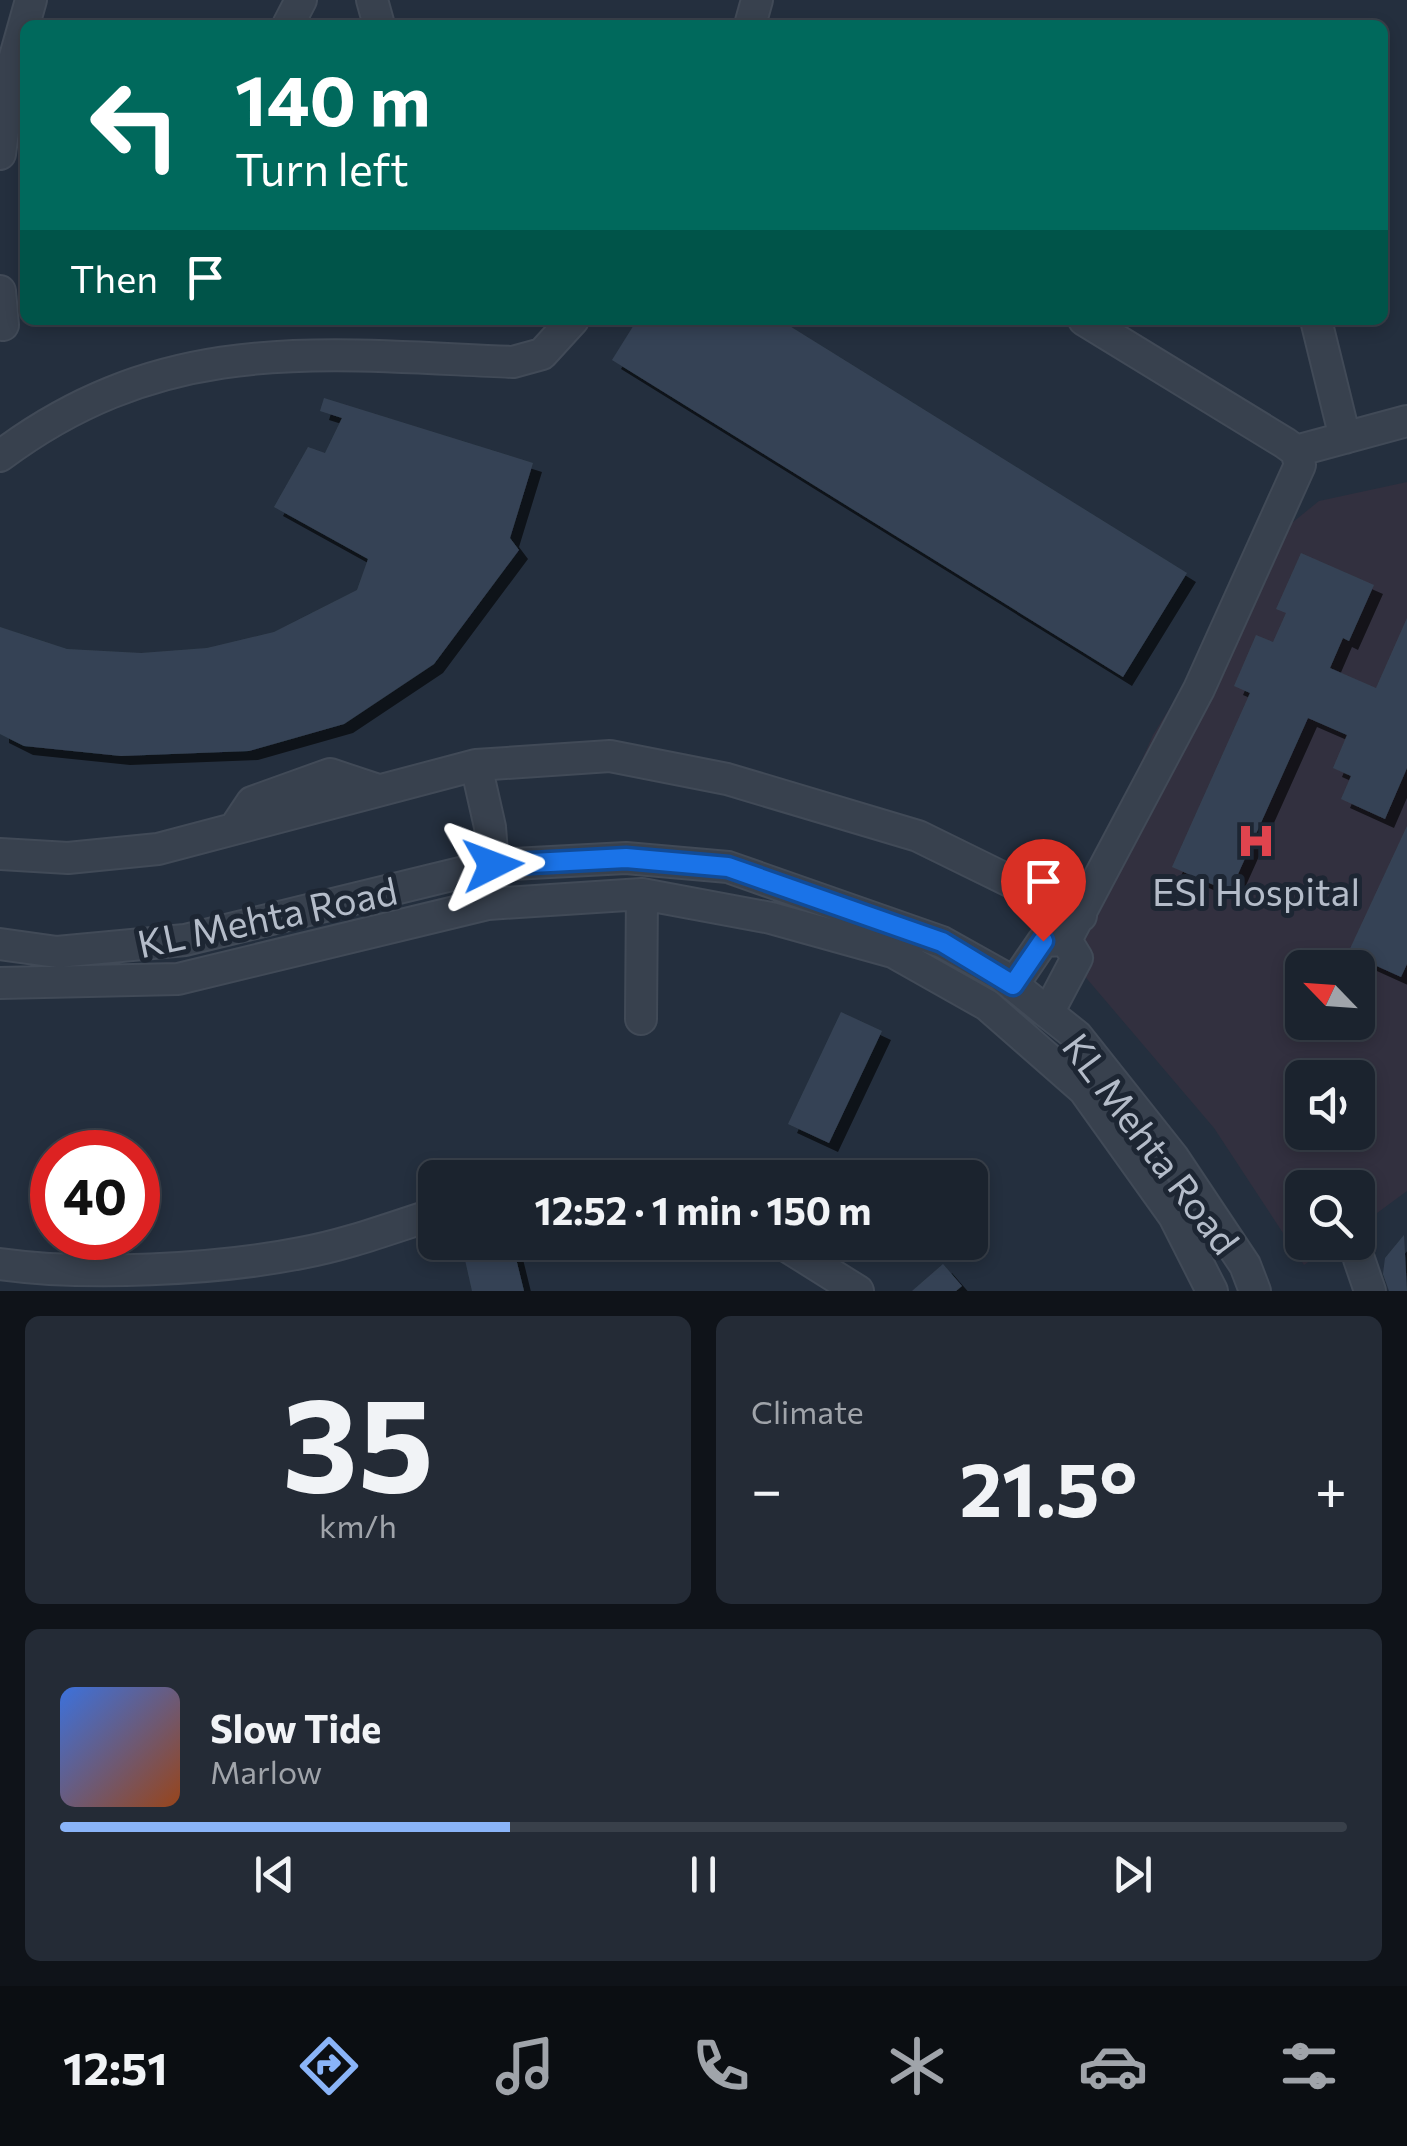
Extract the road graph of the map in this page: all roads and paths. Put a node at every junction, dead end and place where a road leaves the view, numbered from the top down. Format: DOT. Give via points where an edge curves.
graph roads {
  1 [pos="20,39"];
  2 [pos="12,71"];
  3 [pos="0,154"];
  4 [pos="0,290"];
  5 [pos="2,325"];
  6 [pos="568,325"];
  7 [pos="1093,325"];
  8 [pos="1317,325"];
  9 [pos="1407,421"];
  10 [pos="1345,438"];
  11 [pos="1296,452"];
  12 [pos="0,456"];
  13 [pos="476,766"];
  14 [pos="0,854"];
  15 [pos="493,865"];
  16 [pos="642,894"];
  17 [pos="1074,928"];
  18 [pos="0,944"];
  19 [pos="0,983"];
  20 [pos="1013,985"];
  21 [pos="1048,1013"];
  22 [pos="642,1019"];
  23 [pos="418,1219"];
  24 [pos="809,1260"];
  25 [pos="1359,1260"];
  26 [pos="0,1264"];
  27 [pos="858,1291"];
  28 [pos="1212,1291"];
  29 [pos="1255,1291"];
  30 [pos="1370,1291"];
  1 -- 2 [label="street"];
  2 -- 3 [label="street"];
  4 -- 5 [label="street"];
  6 -- 12 [label="street" via="542,354 513,362 305,354 180,368 112,392"];
  7 -- 11 [label="street"];
  8 -- 10 [label="street"];
  9 -- 10 [label="street"];
  10 -- 11 [label="street"];
  11 -- 17 [label="street" via="1298,476 1199,688"];
  13 -- 14 [label="street" via="378,790 330,774 252,802 234,829 158,849 68,858"];
  13 -- 15 [label="street"];
  13 -- 17 [label="street" via="610,756 727,779 918,836"];
  15 -- 18 [label="street, KL Mehta Road" via="185,940 56,952"];
  15 -- 20 [label="street, KL Mehta Road" via="626,858 728,867 942,942"];
  16 -- 19 [label="street, KL Mehta Road" via="488,904 178,979"];
  16 -- 22 [label="street"];
  16 -- 28 [label="street, KL Mehta Road" via="771,918 893,952 987,1006 1084,1090 1174,1216"];
  17 -- 20 [label="street" via="1043,941"];
  17 -- 21 [label="street" via="1078,958"];
  20 -- 21 [label="street, KL Mehta Road"];
  21 -- 29 [label="street, KL Mehta Road" via="1076,1036 1173,1158 1245,1265"];
  23 -- 26 [label="street" via="274,1258 81,1272"];
  24 -- 27 [label="street"];
  25 -- 30 [label="street"];
}
